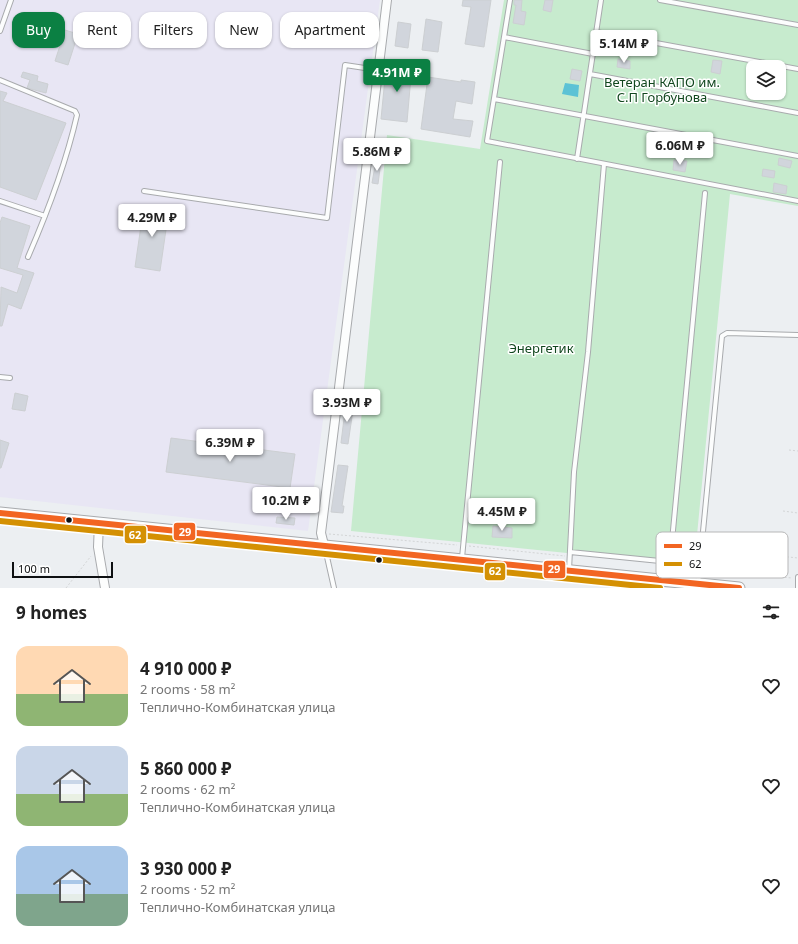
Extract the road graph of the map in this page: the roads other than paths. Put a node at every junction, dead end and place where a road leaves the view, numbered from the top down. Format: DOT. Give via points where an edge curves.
graph roads {
  1 [pos="11,0"];
  2 [pos="387,0"];
  3 [pos="510,0"];
  4 [pos="601,0"];
  5 [pos="660,0"];
  6 [pos="798,25"];
  7 [pos="0,31"];
  8 [pos="596,32"];
  9 [pos="504,37"];
  10 [pos="593,54"];
  11 [pos="798,69"];
  12 [pos="378,70"];
  13 [pos="590,74"];
  14 [pos="0,80"];
  15 [pos="494,99"];
  16 [pos="798,113"];
  17 [pos="583,116"];
  18 [pos="798,156"];
  19 [pos="577,159"];
  20 [pos="500,162"];
  21 [pos="604,164"];
  22 [pos="144,191"];
  23 [pos="705,193"];
  24 [pos="0,201"];
  25 [pos="798,201"];
  26 [pos="45,216"];
  27 [pos="28,256"];
  28 [pos="798,335"];
  29 [pos="0,377"];
  30 [pos="10,378"];
  31 [pos="0,513"];
  32 [pos="99,523"];
  33 [pos="673,532"];
  34 [pos="703,532"];
  35 [pos="324,545"];
  36 [pos="570,554"];
  37 [pos="462,561"];
  38 [pos="656,561"];
  39 [pos="569,570"];
  40 [pos="698,578"];
  41 [pos="798,578"];
  42 [pos="698,584"];
  43 [pos="105,588"];
  44 [pos="334,588"];
  45 [pos="739,588"];
  46 [pos="798,588"];
  1 -- 7 [label="lane"];
  2 -- 12 [label="street"];
  3 -- 9 [label="lane"];
  4 -- 8 [label="lane"];
  5 -- 6 [label="lane"];
  8 -- 10 [label="lane"];
  8 -- 11 [label="lane"];
  9 -- 10 [label="lane"];
  9 -- 15 [label="lane"];
  10 -- 13 [label="lane"];
  12 -- 22 [label="lane" via="345,65 327,218"];
  12 -- 35 [label="street" via="320,533"];
  13 -- 16 [label="lane"];
  13 -- 17 [label="lane"];
  14 -- 26 [label="lane" via="75,111 77,115"];
  15 -- 17 [label="lane"];
  15 -- 19 [label="lane" via="488,141"];
  17 -- 18 [label="lane"];
  17 -- 19 [label="lane"];
  19 -- 21 [label="lane"];
  20 -- 37 [label="lane"];
  21 -- 25 [label="lane"];
  21 -- 36 [label="lane" via="588,352 574,472"];
  23 -- 33 [label="lane"];
  24 -- 26 [label="lane"];
  26 -- 27 [label="lane"];
  28 -- 34 [label="lane" via="727,333 722,336"];
  29 -- 30 [label="lane"];
  31 -- 32 [label="main road"];
  32 -- 35 [label="main road"];
  32 -- 43 [label="street" via="98,547"];
  35 -- 37 [label="main road"];
  35 -- 44 [label="lane"];
  36 -- 38 [label="lane"];
  36 -- 39 [label="lane"];
  37 -- 39 [label="main road"];
  39 -- 42 [label="main road"];
  40 -- 42 [label="lane"];
  41 -- 46 [label="lane"];
  42 -- 45 [label="main road"];
}
